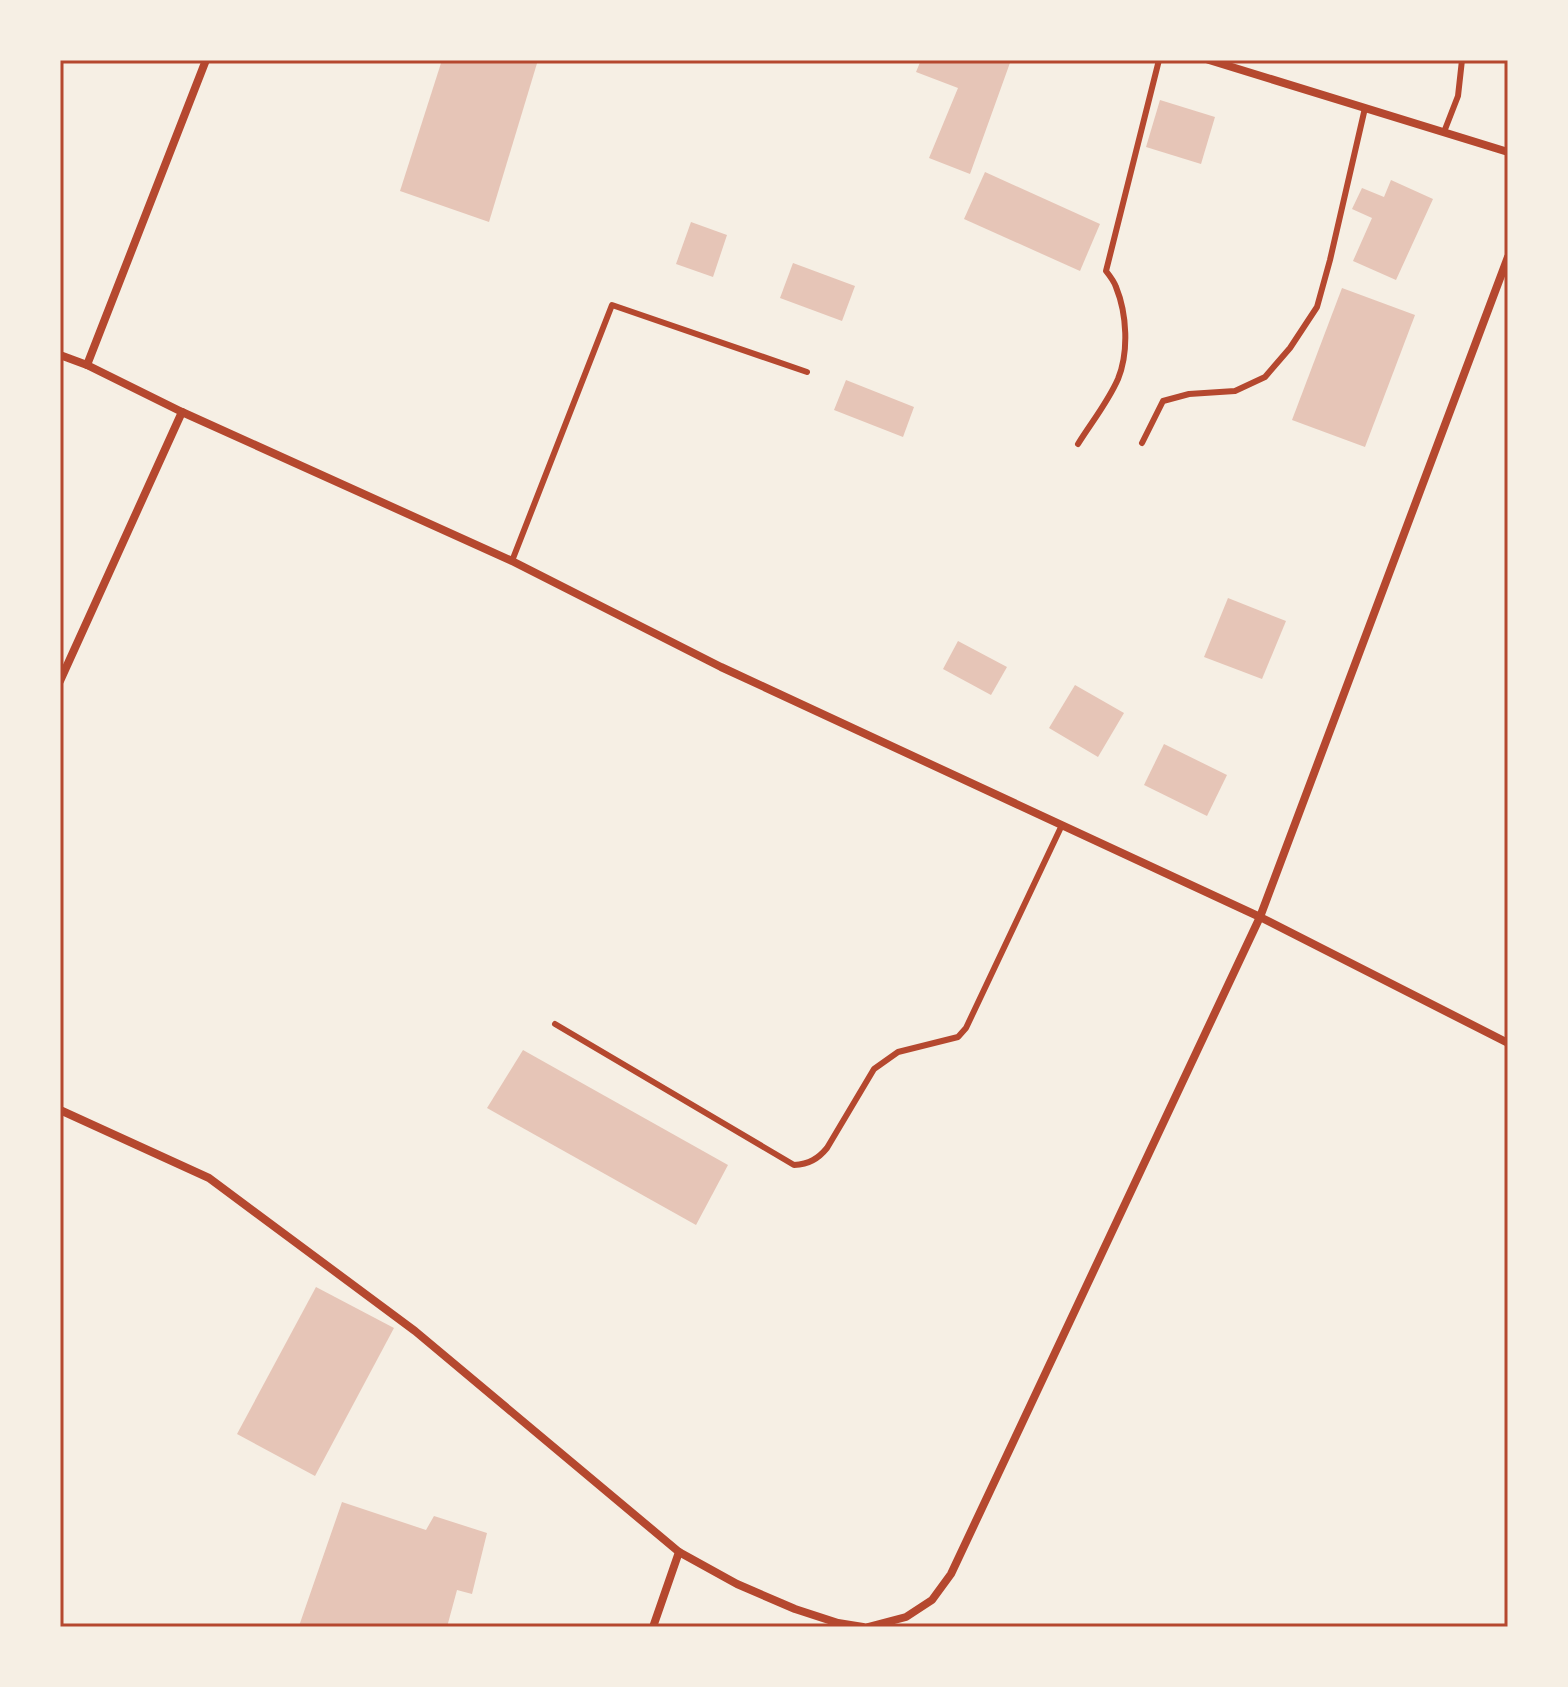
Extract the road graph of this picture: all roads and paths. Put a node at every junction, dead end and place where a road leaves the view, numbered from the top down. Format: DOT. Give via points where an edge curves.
graph roads {
  1 [pos="206,60"];
  2 [pos="1159,60"];
  3 [pos="1209,60"];
  4 [pos="1462,60"];
  5 [pos="1365,108"];
  6 [pos="1444,132"];
  7 [pos="1508,152"];
  8 [pos="1508,257"];
  9 [pos="60,355"];
  10 [pos="87,365"];
  11 [pos="807,372"];
  12 [pos="182,412"];
  13 [pos="1142,443"];
  14 [pos="1078,444"];
  15 [pos="512,561"];
  16 [pos="60,681"];
  17 [pos="1062,825"];
  18 [pos="1260,917"];
  19 [pos="555,1024"];
  20 [pos="1508,1043"];
  21 [pos="60,1110"];
  22 [pos="679,1552"];
  23 [pos="653,1627"];
  24 [pos="866,1627"];
  1 -- 10 [label="street"];
  2 -- 14 [label="lane" via="1106,271 1123,313 1123,360 1114,386"];
  3 -- 5 [label="street"];
  4 -- 6 [label="lane" via="1458,96"];
  5 -- 6 [label="street"];
  5 -- 13 [label="lane" via="1317,307 1290,348 1265,377 1235,391 1163,401"];
  6 -- 7 [label="street"];
  8 -- 18 [label="street"];
  9 -- 10 [label="street"];
  10 -- 12 [label="street"];
  11 -- 15 [label="lane" via="612,305"];
  12 -- 15 [label="street"];
  12 -- 16 [label="street"];
  15 -- 17 [label="street" via="721,667"];
  17 -- 18 [label="street"];
  17 -- 19 [label="lane" via="966,1028 958,1037 898,1052 874,1069 827,1148 805,1164 794,1165"];
  18 -- 20 [label="street"];
  18 -- 24 [label="street" via="951,1574 932,1600 906,1617"];
  21 -- 22 [label="street" via="209,1178 415,1331"];
  22 -- 23 [label="street"];
  22 -- 24 [label="street" via="795,1609"];
}
